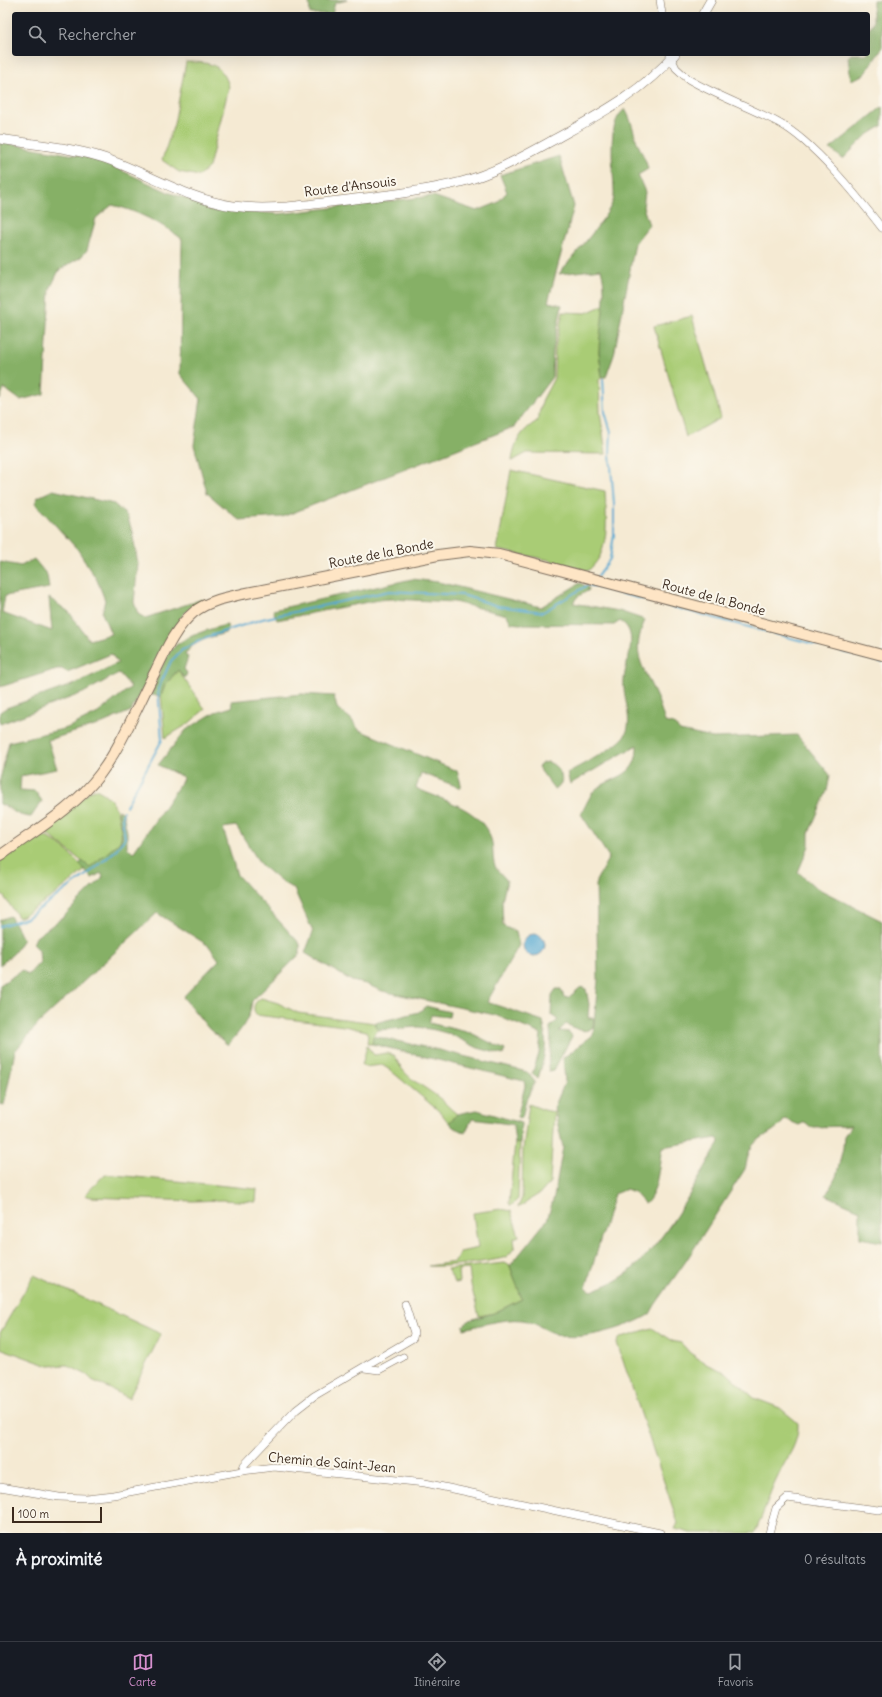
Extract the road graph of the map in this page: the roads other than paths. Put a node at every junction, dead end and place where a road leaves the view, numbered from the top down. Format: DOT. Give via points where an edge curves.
graph roads {
  1 [pos="660,0"];
  2 [pos="711,0"];
  3 [pos="662,12"];
  4 [pos="704,12"];
  5 [pos="672,56"];
  6 [pos="0,139"];
  7 [pos="882,228"];
  8 [pos="882,655"];
  9 [pos="0,856"];
  10 [pos="405,1304"];
  11 [pos="403,1357"];
  12 [pos="364,1368"];
  13 [pos="242,1471"];
  14 [pos="0,1487"];
  15 [pos="882,1509"];
  16 [pos="660,1533"];
  17 [pos="769,1533"];
  1 -- 3 [label="street"];
  2 -- 4 [label="street"];
  5 -- 6 [label="street, Route d'Ansouis" via="649,80 618,104 514,162 486,174 439,187 288,207 262,208 217,203 182,193 124,166 87,153"];
  5 -- 7 [label="street" via="676,68 694,82 780,123 801,138 846,185"];
  8 -- 9 [label="main road, Route de la Bonde" via="499,554 470,552 438,555 242,594 210,603 195,612 179,629 166,649 108,762 92,784 74,801"];
  10 -- 12 [label="street" via="414,1333 413,1338"];
  11 -- 12 [label="street" via="379,1370"];
  12 -- 13 [label="street" via="332,1385 296,1410 244,1465"];
  13 -- 14 [label="street, Chemin de Saint-Jean" via="86,1498 59,1497"];
  13 -- 16 [label="street, Chemin de Saint-Jean" via="274,1467 424,1483"];
  15 -- 17 [label="street" via="787,1498 776,1508"];
}
